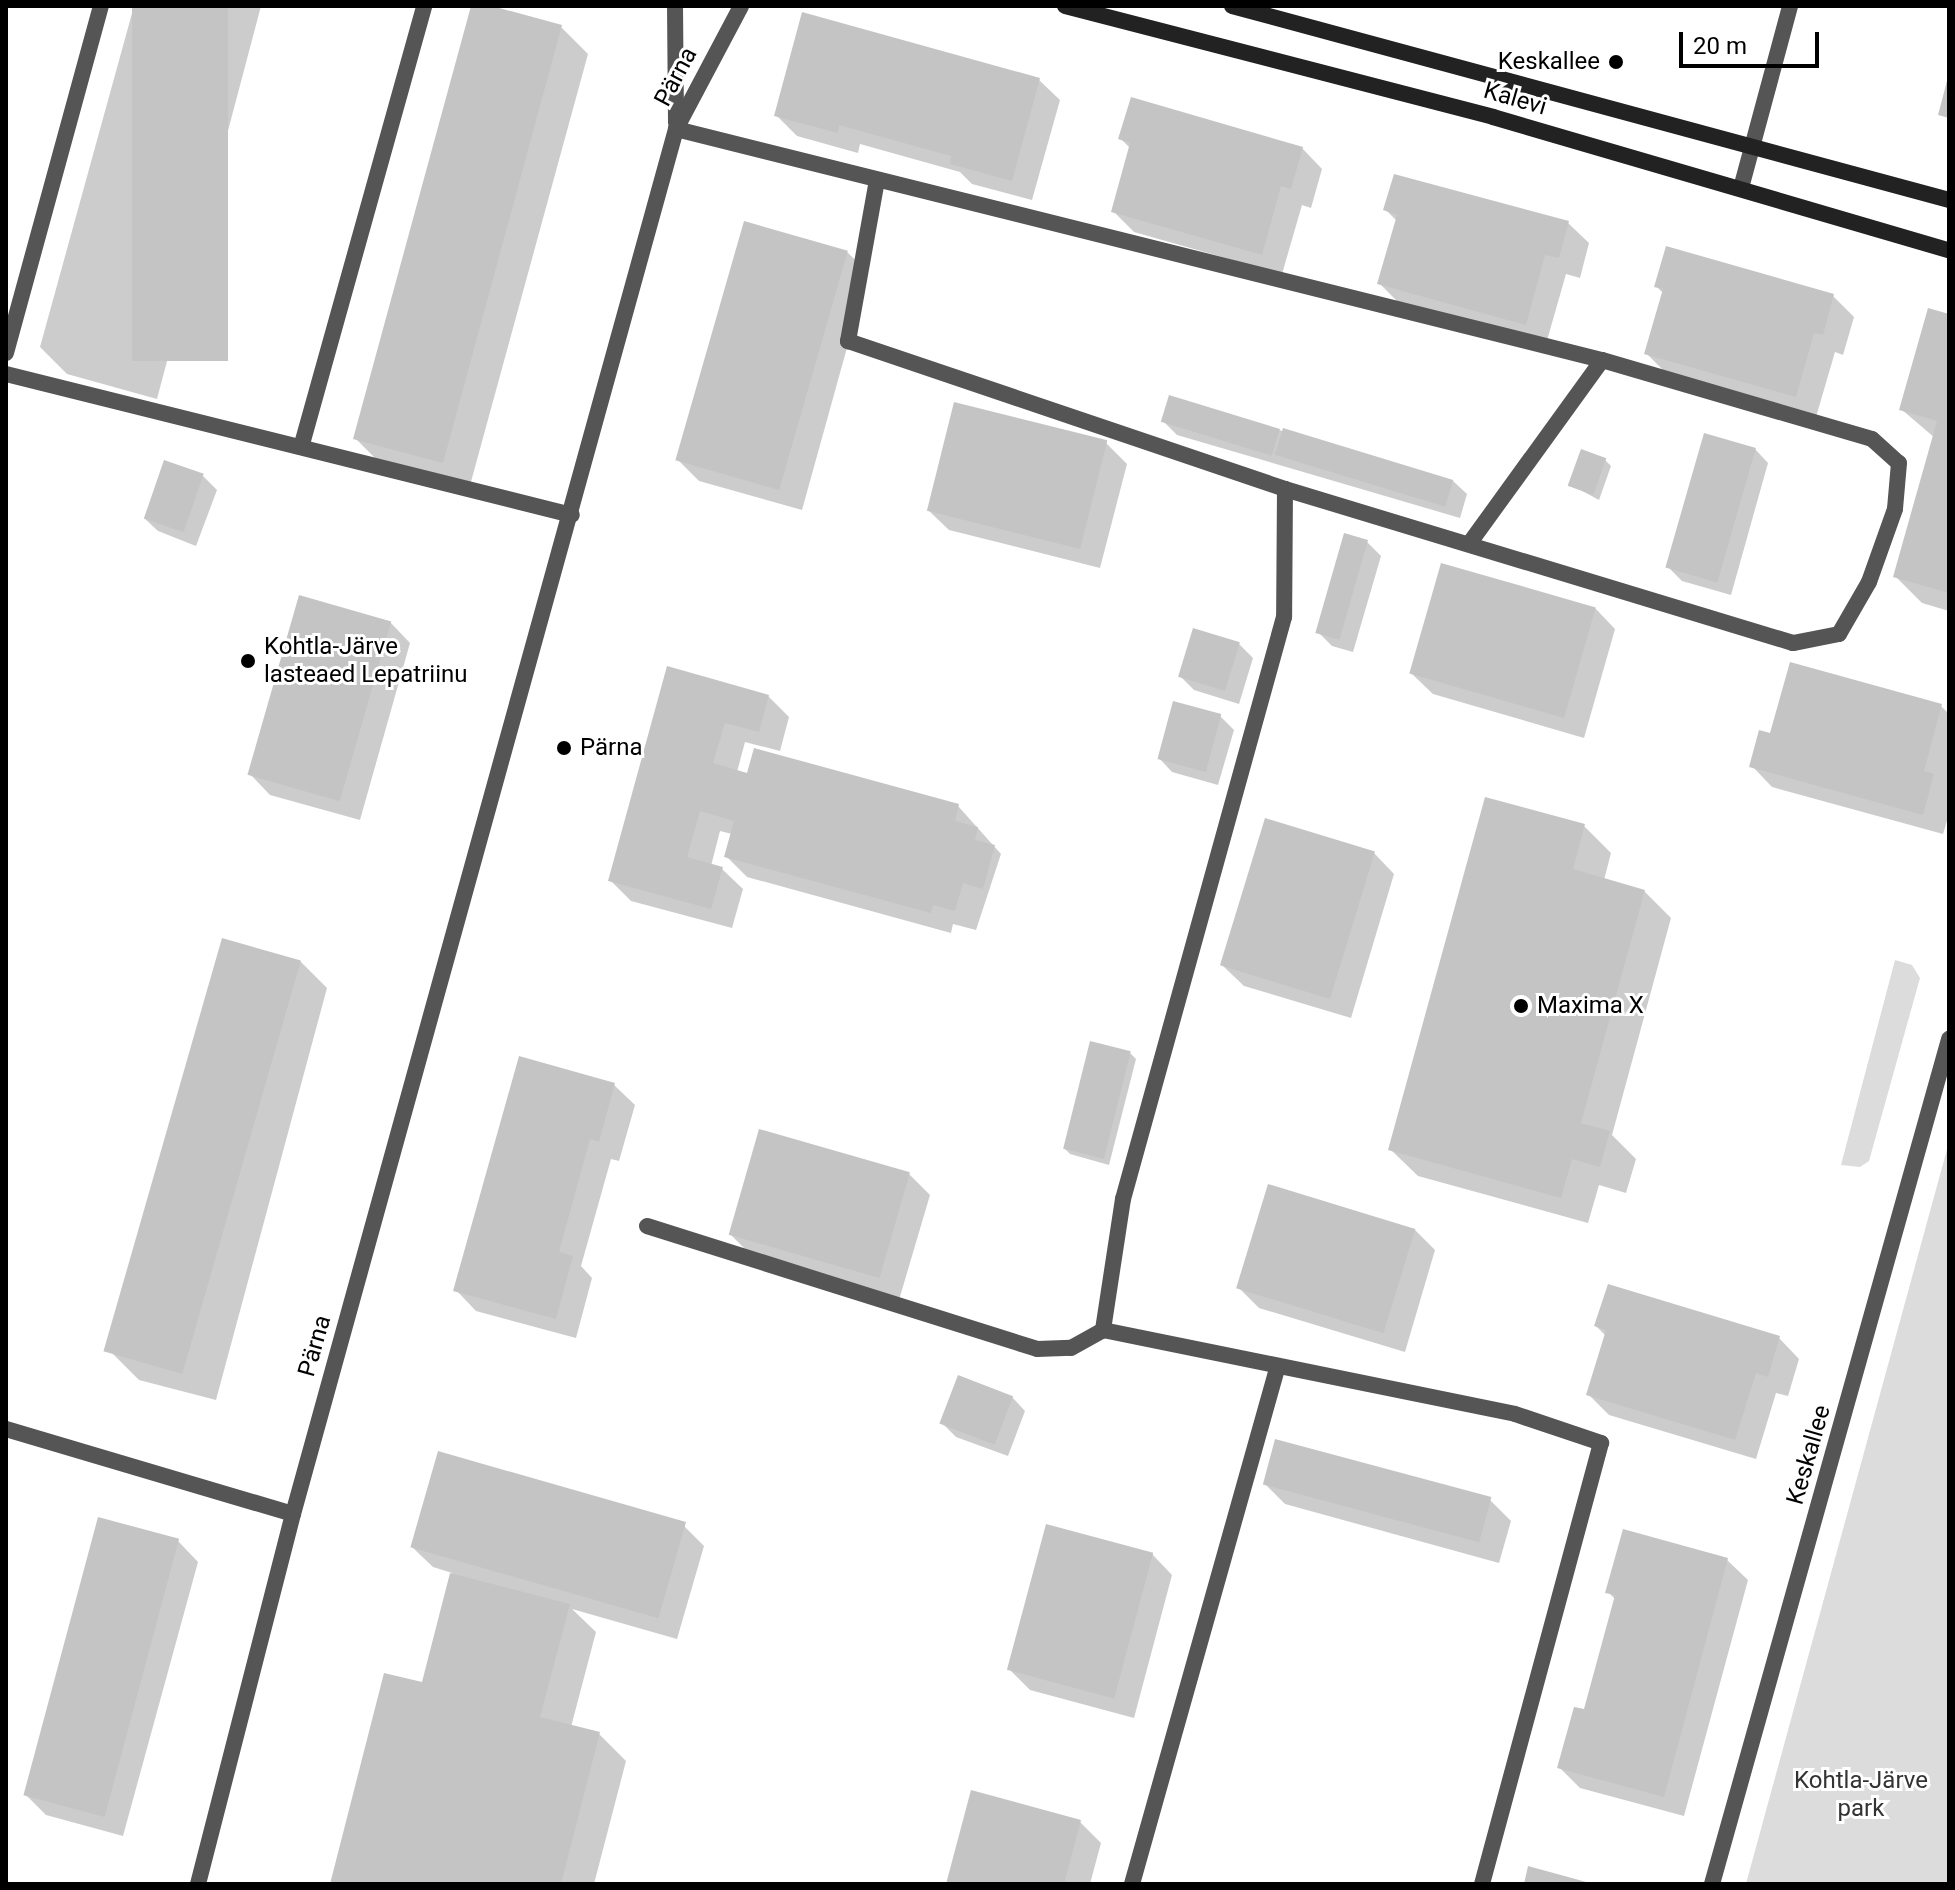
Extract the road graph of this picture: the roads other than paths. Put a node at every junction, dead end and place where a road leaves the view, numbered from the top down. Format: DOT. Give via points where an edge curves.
graph roads {
  1 [pos="101,6"];
  2 [pos="424,6"];
  3 [pos="675,6"];
  4 [pos="741,6"];
  5 [pos="1065,6"];
  6 [pos="1232,6"];
  7 [pos="1790,6"];
  8 [pos="1123,12"];
  9 [pos="676,129"];
  10 [pos="1752,148"];
  11 [pos="877,180"];
  12 [pos="1741,188"];
  13 [pos="1949,200"];
  14 [pos="1949,250"];
  15 [pos="6,353"];
  16 [pos="1602,360"];
  17 [pos="6,374"];
  18 [pos="302,444"];
  19 [pos="1285,489"];
  20 [pos="572,515"];
  21 [pos="1469,544"];
  22 [pos="1949,1039"];
  23 [pos="647,1226"];
  24 [pos="1103,1330"];
  25 [pos="1277,1369"];
  26 [pos="6,1429"];
  27 [pos="293,1514"];
  28 [pos="198,1884"];
  29 [pos="1132,1884"];
  30 [pos="1482,1884"];
  31 [pos="1712,1884"];
  1 -- 15 [label="street"];
  2 -- 18 [label="street"];
  3 -- 9 [label="street, Pärna"];
  4 -- 9 [label="street, Pärna"];
  5 -- 8 [label="main road, Kalevi"];
  6 -- 10 [label="main road, Kalevi"];
  7 -- 10 [label="street"];
  8 -- 12 [label="main road, Kalevi"];
  9 -- 11 [label="street"];
  9 -- 20 [label="street, Pärna"];
  10 -- 12 [label="street"];
  10 -- 13 [label="main road, Kalevi"];
  11 -- 16 [label="street"];
  11 -- 19 [label="street" via="848,341"];
  12 -- 14 [label="main road, Kalevi"];
  16 -- 21 [label="street"];
  16 -- 21 [label="street" via="1872,439 1899,463 1895,509 1869,582 1839,634 1793,643"];
  17 -- 18 [label="street"];
  18 -- 20 [label="street"];
  19 -- 21 [label="street"];
  19 -- 24 [label="street" via="1284,617 1123,1199"];
  20 -- 27 [label="street, Pärna"];
  22 -- 31 [label="street, Keskallee"];
  23 -- 24 [label="street" via="1037,1349 1071,1348"];
  24 -- 25 [label="street"];
  25 -- 29 [label="street"];
  25 -- 30 [label="street" via="1515,1414 1601,1443"];
  26 -- 27 [label="street"];
  27 -- 28 [label="street, Pärna"];
}
